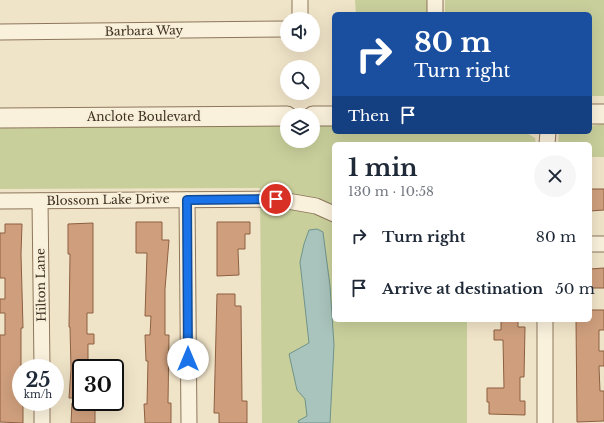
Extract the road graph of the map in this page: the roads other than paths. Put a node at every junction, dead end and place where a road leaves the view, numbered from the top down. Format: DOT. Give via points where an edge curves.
graph roads {
  1 [pos="300,0"];
  2 [pos="435,0"];
  3 [pos="300,12"];
  4 [pos="435,12"];
  5 [pos="280,30"];
  6 [pos="0,32"];
  7 [pos="592,114"];
  8 [pos="604,114"];
  9 [pos="280,116"];
  10 [pos="320,116"];
  11 [pos="332,116"];
  12 [pos="0,118"];
  13 [pos="187,200"];
  14 [pos="0,201"];
  15 [pos="40,201"];
  16 [pos="332,213"];
  17 [pos="592,244"];
  18 [pos="604,244"];
  19 [pos="545,322"];
  20 [pos="42,359"];
  21 [pos="42,411"];
  22 [pos="42,423"];
  23 [pos="189,423"];
  24 [pos="546,423"];
  1 -- 3 [label="street"];
  2 -- 4 [label="street"];
  5 -- 6 [label="street, Barbara Way"];
  7 -- 8 [label="street"];
  9 -- 12 [label="street, Anclote Boulevard"];
  10 -- 11 [label="street"];
  13 -- 15 [label="street, Blossom Lake Drive"];
  13 -- 16 [label="street, Blossom Lake Drive" via="276,199 316,206"];
  13 -- 23 [label="street"];
  14 -- 15 [label="street, Blossom Lake Drive"];
  15 -- 20 [label="street, Hilton Lane"];
  17 -- 18 [label="street"];
  19 -- 24 [label="street"];
  21 -- 22 [label="street"];
}
